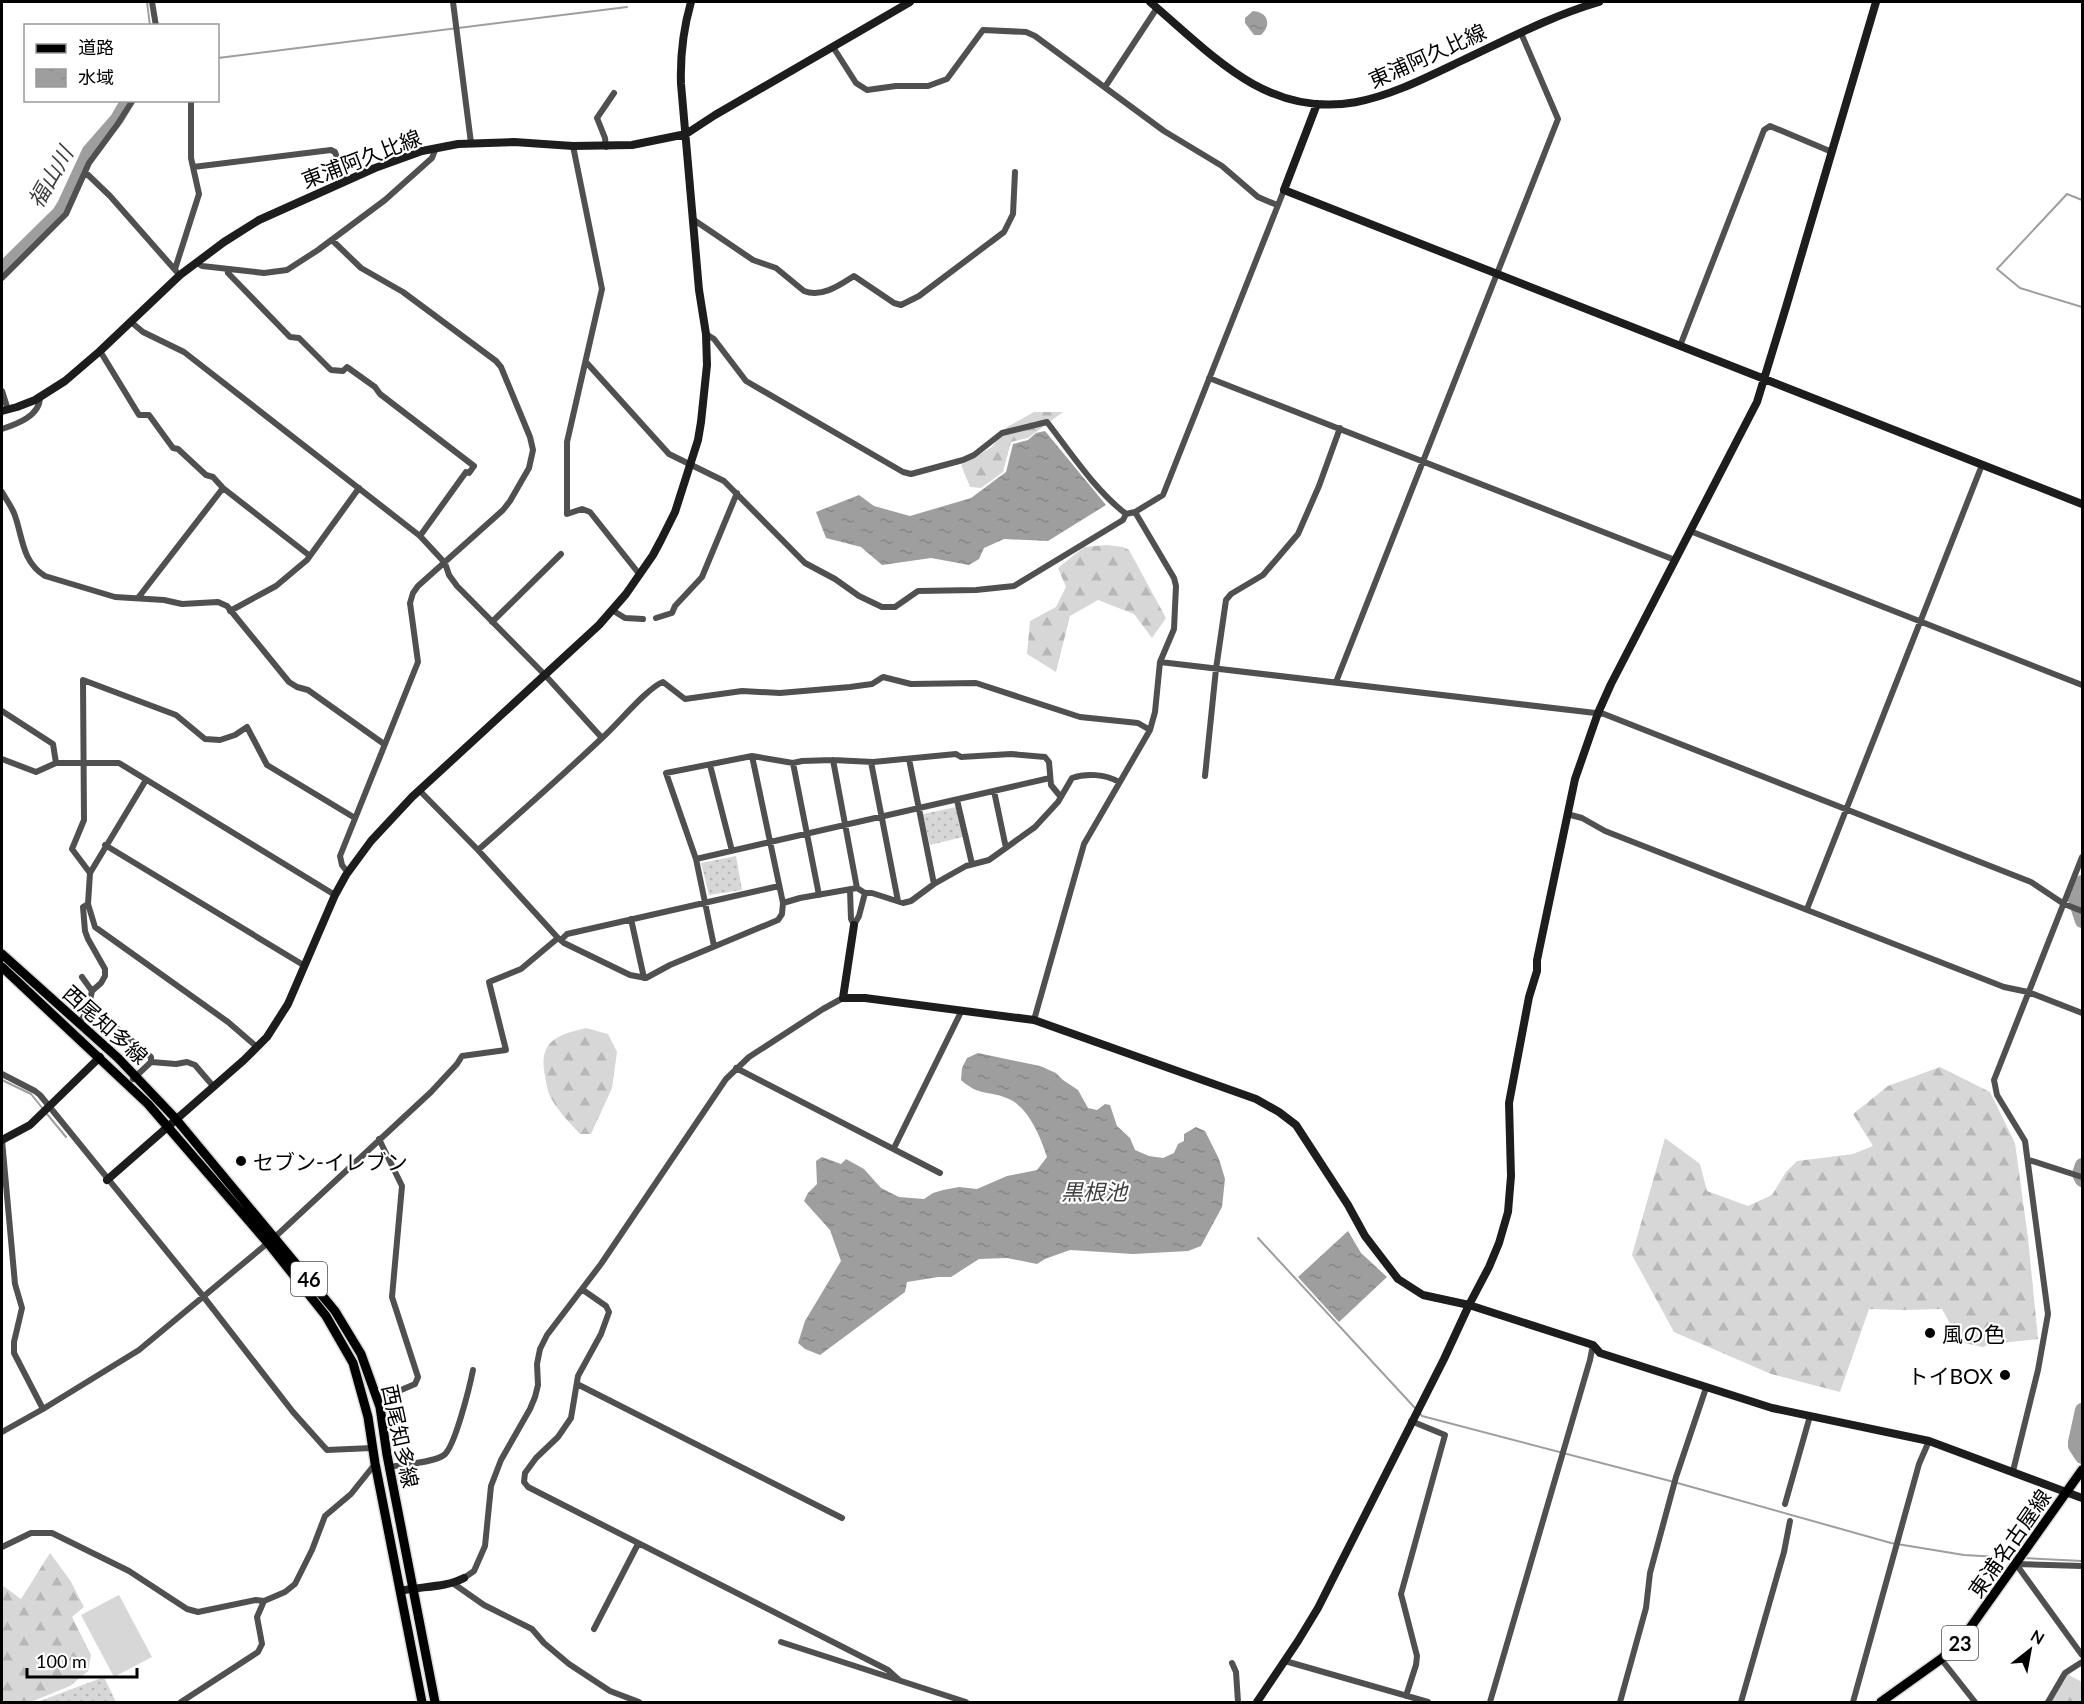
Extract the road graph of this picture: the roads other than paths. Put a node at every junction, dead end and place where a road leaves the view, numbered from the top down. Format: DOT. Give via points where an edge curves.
graph roads {
  1 [pos="152,2"];
  2 [pos="453,2"];
  3 [pos="691,2"];
  4 [pos="910,2"];
  5 [pos="1599,2"];
  6 [pos="1876,2"];
  7 [pos="1154,5"];
  8 [pos="156,24"];
  9 [pos="1521,33"];
  10 [pos="833,46"];
  11 [pos="1105,87"];
  12 [pos="614,93"];
  13 [pos="131,102"];
  14 [pos="191,102"];
  15 [pos="1317,104"];
  16 [pos="686,134"];
  17 [pos="471,143"];
  18 [pos="573,147"];
  19 [pos="606,147"];
  20 [pos="436,148"];
  21 [pos="1832,152"];
  22 [pos="193,167"];
  23 [pos="85,172"];
  24 [pos="1016,172"];
  25 [pos="345,181"];
  26 [pos="1284,190"];
  27 [pos="1277,205"];
  28 [pos="694,220"];
  29 [pos="332,240"];
  30 [pos="197,263"];
  31 [pos="227,269"];
  32 [pos="178,272"];
  33 [pos="1496,274"];
  34 [pos="2,278"];
  35 [pos="130,322"];
  36 [pos="706,334"];
  37 [pos="1680,346"];
  38 [pos="100,351"];
  39 [pos="586,362"];
  40 [pos="1209,378"];
  41 [pos="1765,379"];
  42 [pos="2,391"];
  43 [pos="40,397"];
  44 [pos="4,410"];
  45 [pos="1340,428"];
  46 [pos="2,429"];
  47 [pos="1423,461"];
  48 [pos="691,464"];
  49 [pos="1982,465"];
  50 [pos="223,488"];
  51 [pos="359,488"];
  52 [pos="2,492"];
  53 [pos="736,493"];
  54 [pos="2082,504"];
  55 [pos="1135,512"];
  56 [pos="1126,514"];
  57 [pos="1690,531"];
  58 [pos="420,536"];
  59 [pos="561,554"];
  60 [pos="310,556"];
  61 [pos="1675,561"];
  62 [pos="445,563"];
  63 [pos="640,574"];
  64 [pos="138,598"];
  65 [pos="230,610"];
  66 [pos="612,610"];
  67 [pos="656,618"];
  68 [pos="643,619"];
  69 [pos="1921,621"];
  70 [pos="492,622"];
  71 [pos="1160,662"];
  72 [pos="1216,669"];
  73 [pos="544,675"];
  74 [pos="1336,682"];
  75 [pos="2082,685"];
  76 [pos="2,711"];
  77 [pos="1598,713"];
  78 [pos="1150,730"];
  79 [pos="602,738"];
  80 [pos="384,744"];
  81 [pos="752,756"];
  82 [pos="2,759"];
  83 [pos="909,759"];
  84 [pos="833,760"];
  85 [pos="83,762"];
  86 [pos="871,762"];
  87 [pos="56,763"];
  88 [pos="793,763"];
  89 [pos="710,765"];
  90 [pos="1205,776"];
  91 [pos="1050,778"];
  92 [pos="146,780"];
  93 [pos="1119,782"];
  94 [pos="420,791"];
  95 [pos="994,791"];
  96 [pos="1060,796"];
  97 [pos="957,800"];
  98 [pos="920,808"];
  99 [pos="1847,809"];
  100 [pos="1567,814"];
  101 [pos="882,817"];
  102 [pos="355,818"];
  103 [pos="846,825"];
  104 [pos="807,834"];
  105 [pos="771,842"];
  106 [pos="105,845"];
  107 [pos="1006,848"];
  108 [pos="478,850"];
  109 [pos="732,851"];
  110 [pos="2082,858"];
  111 [pos="696,860"];
  112 [pos="972,864"];
  113 [pos="90,873"];
  114 [pos="348,873"];
  115 [pos="934,884"];
  116 [pos="779,886"];
  117 [pos="853,889"];
  118 [pos="865,893"];
  119 [pos="819,895"];
  120 [pos="335,896"];
  121 [pos="898,901"];
  122 [pos="704,902"];
  123 [pos="783,903"];
  124 [pos="87,904"];
  125 [pos="2064,904"];
  126 [pos="1807,909"];
  127 [pos="2082,910"];
  128 [pos="632,919"];
  129 [pos="854,925"];
  130 [pos="560,939"];
  131 [pos="714,946"];
  132 [pos="2,954"];
  133 [pos="305,966"];
  134 [pos="2,967"];
  135 [pos="82,977"];
  136 [pos="644,978"];
  137 [pos="92,991"];
  138 [pos="2028,992"];
  139 [pos="843,998"];
  140 [pos="88,1009"];
  141 [pos="962,1010"];
  142 [pos="2082,1013"];
  143 [pos="1034,1020"];
  144 [pos="79,1024"];
  145 [pos="257,1047"];
  146 [pos="100,1057"];
  147 [pos="152,1062"];
  148 [pos="736,1068"];
  149 [pos="2,1074"];
  150 [pos="136,1076"];
  151 [pos="129,1084"];
  152 [pos="213,1086"];
  153 [pos="45,1111"];
  154 [pos="176,1118"];
  155 [pos="167,1126"];
  156 [pos="379,1139"];
  157 [pos="2,1140"];
  158 [pos="894,1148"];
  159 [pos="2029,1160"];
  160 [pos="940,1173"];
  161 [pos="2082,1177"];
  162 [pos="107,1180"];
  163 [pos="272,1240"];
  164 [pos="583,1290"];
  165 [pos="203,1296"];
  166 [pos="1468,1305"];
  167 [pos="1593,1345"];
  168 [pos="473,1370"];
  169 [pos="577,1384"];
  170 [pos="1706,1388"];
  171 [pos="378,1400"];
  172 [pos="43,1410"];
  173 [pos="1810,1416"];
  174 [pos="1412,1418"];
  175 [pos="2,1432"];
  176 [pos="1929,1441"];
  177 [pos="372,1448"];
  178 [pos="375,1463"];
  179 [pos="390,1467"];
  180 [pos="2013,1471"];
  181 [pos="2082,1471"];
  182 [pos="2067,1492"];
  183 [pos="2082,1497"];
  184 [pos="1785,1504"];
  185 [pos="842,1518"];
  186 [pos="1790,1521"];
  187 [pos="638,1544"];
  188 [pos="2,1547"];
  189 [pos="2017,1563"];
  190 [pos="2082,1566"];
  191 [pos="464,1578"];
  192 [pos="454,1584"];
  193 [pos="414,1588"];
  194 [pos="400,1591"];
  195 [pos="264,1601"];
  196 [pos="594,1629"];
  197 [pos="781,1642"];
  198 [pos="2082,1655"];
  199 [pos="1941,1659"];
  200 [pos="1285,1661"];
  201 [pos="2082,1662"];
  202 [pos="1232,1663"];
  203 [pos="899,1680"];
  204 [pos="1406,1696"];
  205 [pos="182,1702"];
  206 [pos="422,1702"];
  207 [pos="435,1702"];
  208 [pos="639,1702"];
  209 [pos="966,1702"];
  210 [pos="1238,1702"];
  211 [pos="1257,1702"];
  212 [pos="1428,1702"];
  213 [pos="1490,1702"];
  214 [pos="1620,1702"];
  215 [pos="1741,1702"];
  216 [pos="1853,1702"];
  217 [pos="1881,1702"];
  218 [pos="1975,1702"];
  219 [pos="2048,1702"];
  1 -- 8 [label="street"];
  2 -- 17 [label="street"];
  3 -- 16 [label="street" via="680,57"];
  4 -- 10 [label="street, 東浦阿久比線"];
  5 -- 9 [label="street, 東浦阿久比線"];
  6 -- 21 [label="street"];
  7 -- 11 [label="street"];
  7 -- 15 [label="street, 東浦阿久比線" via="1253,84 1284,97"];
  9 -- 15 [label="street, 東浦阿久比線" via="1376,99"];
  9 -- 33 [label="street" via="1558,119"];
  10 -- 11 [label="street" via="856,83 872,90 927,86 947,79 983,30 1026,32"];
  10 -- 16 [label="street, 東浦阿久比線"];
  11 -- 27 [label="street" via="1164,131 1222,166 1258,197"];
  12 -- 19 [label="street" via="597,118"];
  13 -- 23 [label="street"];
  14 -- 22 [label="street"];
  15 -- 26 [label="street"];
  16 -- 19 [label="street, 東浦阿久比線"];
  16 -- 28 [label="street"];
  17 -- 18 [label="street, 東浦阿久比線"];
  17 -- 20 [label="street, 東浦阿久比線"];
  18 -- 19 [label="street, 東浦阿久比線"];
  18 -- 39 [label="street" via="602,289"];
  20 -- 25 [label="street, 東浦阿久比線"];
  20 -- 29 [label="street" via="432,158 386,200"];
  21 -- 37 [label="street" via="1770,126 1764,130"];
  21 -- 41 [label="street"];
  22 -- 25 [label="street" via="331,150"];
  22 -- 32 [label="street" via="199,194"];
  23 -- 32 [label="street"];
  23 -- 34 [label="street" via="66,214"];
  24 -- 28 [label="street" via="1013,214 1004,232 919,296 901,305 854,276 831,289 804,291 776,268 753,260"];
  25 -- 30 [label="street, 東浦阿久比線" via="259,220"];
  26 -- 27 [label="street"];
  26 -- 33 [label="street"];
  27 -- 40 [label="street"];
  28 -- 36 [label="street"];
  29 -- 31 [label="street" via="280,273"];
  29 -- 62 [label="street" via="361,268 403,292 496,361 530,437 532,460 510,501"];
  30 -- 31 [label="street"];
  30 -- 32 [label="street, 東浦阿久比線"];
  31 -- 58 [label="street" via="290,337 298,338 331,370 343,371 347,367 474,466"];
  32 -- 35 [label="street, 東浦阿久比線"];
  33 -- 37 [label="street"];
  33 -- 47 [label="street"];
  35 -- 38 [label="street, 東浦阿久比線"];
  35 -- 51 [label="street" via="184,352"];
  36 -- 48 [label="street" via="701,422"];
  36 -- 56 [label="street" via="746,381 903,472 911,474 963,460 999,434 1047,422 1098,486"];
  37 -- 41 [label="street"];
  38 -- 43 [label="street, 東浦阿久比線"];
  38 -- 50 [label="street" via="139,415 149,415 173,448"];
  39 -- 48 [label="street" via="669,454"];
  39 -- 63 [label="street" via="567,442 567,514 582,508 590,512"];
  40 -- 45 [label="street"];
  40 -- 55 [label="street" via="1163,495"];
  41 -- 49 [label="street"];
  41 -- 57 [label="street" via="1748,422"];
  42 -- 44 [label="street"];
  43 -- 44 [label="street, 東浦阿久比線"];
  43 -- 46 [label="street" via="40,405 33,413"];
  45 -- 47 [label="street"];
  45 -- 72 [label="street" via="1298,534 1263,574 1228,596"];
  47 -- 61 [label="street"];
  47 -- 74 [label="street"];
  48 -- 53 [label="street" via="718,477"];
  48 -- 63 [label="street" via="675,512"];
  49 -- 54 [label="street"];
  49 -- 69 [label="street"];
  50 -- 60 [label="street"];
  50 -- 64 [label="street"];
  51 -- 58 [label="street"];
  51 -- 60 [label="street"];
  52 -- 64 [label="street" via="14,512 25,553 38,571 103,594"];
  53 -- 56 [label="street" via="805,563 859,596 890,608 918,591 1014,586"];
  53 -- 67 [label="street" via="702,577 672,613"];
  55 -- 56 [label="street"];
  55 -- 71 [label="street" via="1176,583 1174,629"];
  57 -- 61 [label="street"];
  57 -- 69 [label="street"];
  58 -- 62 [label="street"];
  59 -- 70 [label="street"];
  60 -- 65 [label="street" via="284,580"];
  61 -- 77 [label="street"];
  62 -- 70 [label="street" via="457,586"];
  62 -- 80 [label="street" via="412,596 410,608 418,662"];
  63 -- 66 [label="street"];
  64 -- 65 [label="street" via="182,604 218,602"];
  65 -- 80 [label="street" via="289,682 308,690"];
  66 -- 68 [label="street" via="625,618"];
  66 -- 73 [label="street"];
  69 -- 75 [label="street"];
  69 -- 99 [label="street"];
  70 -- 73 [label="street"];
  71 -- 72 [label="street"];
  71 -- 78 [label="street"];
  72 -- 74 [label="street"];
  72 -- 90 [label="street"];
  73 -- 79 [label="street"];
  73 -- 94 [label="street"];
  74 -- 77 [label="street"];
  76 -- 87 [label="street" via="53,744"];
  77 -- 99 [label="street"];
  77 -- 100 [label="street"];
  78 -- 79 [label="street" via="1138,723 1080,717 976,683 911,684 883,677 872,684 850,687 780,693 742,691 685,699 663,682"];
  78 -- 93 [label="street"];
  79 -- 108 [label="street"];
  80 -- 102 [label="street"];
  81 -- 88 [label="street"];
  81 -- 89 [label="street"];
  81 -- 105 [label="street"];
  82 -- 87 [label="street" via="36,772"];
  83 -- 86 [label="street"];
  83 -- 91 [label="street" via="956,754 1045,757"];
  83 -- 98 [label="street"];
  84 -- 86 [label="street"];
  84 -- 88 [label="street"];
  84 -- 103 [label="street"];
  85 -- 87 [label="street"];
  85 -- 92 [label="street" via="119,762"];
  85 -- 102 [label="street" via="83,680 176,715 205,739 220,740 247,727 267,765"];
  85 -- 113 [label="street" via="84,819 72,849"];
  86 -- 101 [label="street"];
  88 -- 104 [label="street"];
  89 -- 109 [label="street"];
  89 -- 111 [label="street" via="666,773"];
  91 -- 95 [label="street"];
  91 -- 96 [label="street"];
  92 -- 106 [label="street"];
  92 -- 120 [label="street"];
  93 -- 96 [label="street" via="1090,774 1075,777"];
  93 -- 143 [label="street" via="1084,844"];
  94 -- 108 [label="street"];
  94 -- 114 [label="street" via="371,841"];
  95 -- 97 [label="street"];
  95 -- 107 [label="street"];
  96 -- 107 [label="street" via="1035,827"];
  97 -- 98 [label="street"];
  97 -- 112 [label="street"];
  98 -- 101 [label="street"];
  98 -- 115 [label="street"];
  99 -- 125 [label="street" via="2031,882"];
  99 -- 126 [label="street"];
  100 -- 126 [label="street"];
  100 -- 166 [label="street" via="1509,1102 1508,1212 1490,1267"];
  101 -- 103 [label="street"];
  101 -- 121 [label="street"];
  102 -- 114 [label="street" via="340,856"];
  103 -- 104 [label="street"];
  103 -- 117 [label="street"];
  104 -- 105 [label="street"];
  104 -- 119 [label="street"];
  105 -- 109 [label="street"];
  105 -- 116 [label="street"];
  106 -- 113 [label="street"];
  106 -- 133 [label="street"];
  107 -- 112 [label="street" via="989,860"];
  108 -- 130 [label="street"];
  109 -- 111 [label="street"];
  110 -- 125 [label="street"];
  111 -- 122 [label="street"];
  112 -- 115 [label="street"];
  113 -- 124 [label="street"];
  114 -- 120 [label="street"];
  115 -- 121 [label="street" via="911,901"];
  116 -- 122 [label="street"];
  116 -- 123 [label="street"];
  117 -- 118 [label="street"];
  117 -- 119 [label="street"];
  117 -- 129 [label="street"];
  118 -- 121 [label="street"];
  118 -- 129 [label="street"];
  119 -- 123 [label="street"];
  120 -- 133 [label="street"];
  122 -- 128 [label="street"];
  122 -- 131 [label="street"];
  123 -- 131 [label="street" via="778,920"];
  124 -- 137 [label="street" via="83,907 85,931 105,969 102,983"];
  124 -- 145 [label="street" via="97,930 228,1022"];
  125 -- 127 [label="street"];
  125 -- 138 [label="street"];
  126 -- 138 [label="street" via="2004,987"];
  128 -- 130 [label="street"];
  128 -- 136 [label="street"];
  129 -- 139 [label="street"];
  130 -- 136 [label="street" via="630,975"];
  130 -- 156 [label="street" via="521,969 489,982 506,1050 462,1056 431,1092"];
  131 -- 136 [label="street"];
  132 -- 144 [label="main road, 西尾知多線 / 46"];
  133 -- 145 [label="street" via="288,1004"];
  134 -- 146 [label="main road, 西尾知多線 / 46"];
  135 -- 137 [label="street"];
  137 -- 140 [label="street"];
  138 -- 142 [label="street"];
  138 -- 159 [label="street" via="1994,1080 1997,1095 2025,1141"];
  139 -- 141 [label="street"];
  139 -- 148 [label="street"];
  140 -- 144 [label="street"];
  140 -- 147 [label="street" via="106,1019"];
  141 -- 143 [label="street"];
  141 -- 158 [label="street"];
  143 -- 166 [label="street" via="1256,1100 1279,1112 1308,1141 1365,1236 1398,1279 1423,1295"];
  144 -- 150 [label="main road, 西尾知多線 / 46"];
  145 -- 152 [label="street"];
  146 -- 151 [label="main road, 西尾知多線 / 46"];
  146 -- 153 [label="street"];
  147 -- 150 [label="street"];
  147 -- 152 [label="street" via="195,1065"];
  148 -- 158 [label="street"];
  148 -- 164 [label="street"];
  149 -- 153 [label="street" via="35,1091"];
  150 -- 151 [label="street"];
  150 -- 154 [label="main road, 西尾知多線 / 46"];
  151 -- 155 [label="main road, 西尾知多線 / 46"];
  152 -- 154 [label="street"];
  153 -- 157 [label="street" via="30,1125"];
  153 -- 162 [label="street"];
  154 -- 155 [label="street"];
  154 -- 163 [label="main road, 西尾知多線 / 46"];
  155 -- 162 [label="street"];
  155 -- 163 [label="main road, 西尾知多線 / 46"];
  156 -- 163 [label="street"];
  156 -- 171 [label="street" via="402,1186 392,1297 418,1377 416,1384"];
  157 -- 172 [label="street" via="15,1284 22,1308 14,1353"];
  158 -- 160 [label="street"];
  159 -- 161 [label="street"];
  159 -- 180 [label="street" via="2048,1314"];
  162 -- 165 [label="street"];
  163 -- 165 [label="street"];
  163 -- 171 [label="main road, 西尾知多線 / 46" via="335,1311 361,1354"];
  163 -- 177 [label="main road, 西尾知多線 / 46" via="354,1363"];
  164 -- 169 [label="street" via="609,1312"];
  164 -- 191 [label="street" via="540,1349 535,1397 501,1460 491,1486 485,1546 474,1571"];
  165 -- 172 [label="street" via="139,1350"];
  165 -- 177 [label="street" via="327,1450"];
  166 -- 167 [label="street"];
  166 -- 174 [label="street"];
  167 -- 170 [label="street" via="1600,1353"];
  167 -- 213 [label="street"];
  168 -- 179 [label="street" via="449,1450 437,1458"];
  169 -- 185 [label="street"];
  169 -- 187 [label="street" via="570,1418 525,1473 524,1482"];
  170 -- 173 [label="street"];
  170 -- 214 [label="street" via="1676,1477"];
  171 -- 179 [label="main road, 西尾知多線 / 46"];
  172 -- 175 [label="street"];
  173 -- 176 [label="street"];
  173 -- 184 [label="street"];
  174 -- 200 [label="street" via="1318,1608"];
  174 -- 204 [label="street" via="1445,1435 1401,1594 1417,1656"];
  176 -- 180 [label="street"];
  176 -- 216 [label="street" via="1919,1464"];
  177 -- 178 [label="main road, 西尾知多線 / 46"];
  178 -- 194 [label="main road, 西尾知多線 / 46"];
  178 -- 195 [label="street" via="351,1494 325,1516 295,1584"];
  179 -- 193 [label="main road, 西尾知多線 / 46"];
  180 -- 182 [label="street"];
  181 -- 182 [label="main road, 東浦名古屋線 / 23"];
  182 -- 183 [label="street"];
  182 -- 189 [label="main road, 東浦名古屋線 / 23"];
  186 -- 215 [label="street"];
  187 -- 196 [label="street"];
  187 -- 203 [label="street" via="888,1670"];
  188 -- 195 [label="street" via="31,1533 52,1533 129,1571 187,1609 198,1612"];
  189 -- 190 [label="street"];
  189 -- 198 [label="street"];
  189 -- 199 [label="main road, 東浦名古屋線 / 23" via="1960,1642"];
  191 -- 192 [label="street"];
  192 -- 193 [label="street"];
  192 -- 208 [label="street" via="484,1605 532,1629 569,1664 610,1691"];
  193 -- 194 [label="street"];
  193 -- 207 [label="main road, 西尾知多線 / 46"];
  194 -- 206 [label="main road, 西尾知多線 / 46"];
  195 -- 205 [label="street" via="257,1617 262,1644 258,1652"];
  197 -- 203 [label="street"];
  199 -- 217 [label="main road, 東浦名古屋線 / 23"];
  199 -- 218 [label="street"];
  200 -- 204 [label="street"];
  200 -- 211 [label="street"];
  201 -- 219 [label="street" via="2065,1673"];
  202 -- 210 [label="street"];
  203 -- 209 [label="street"];
  204 -- 212 [label="street"];
}
